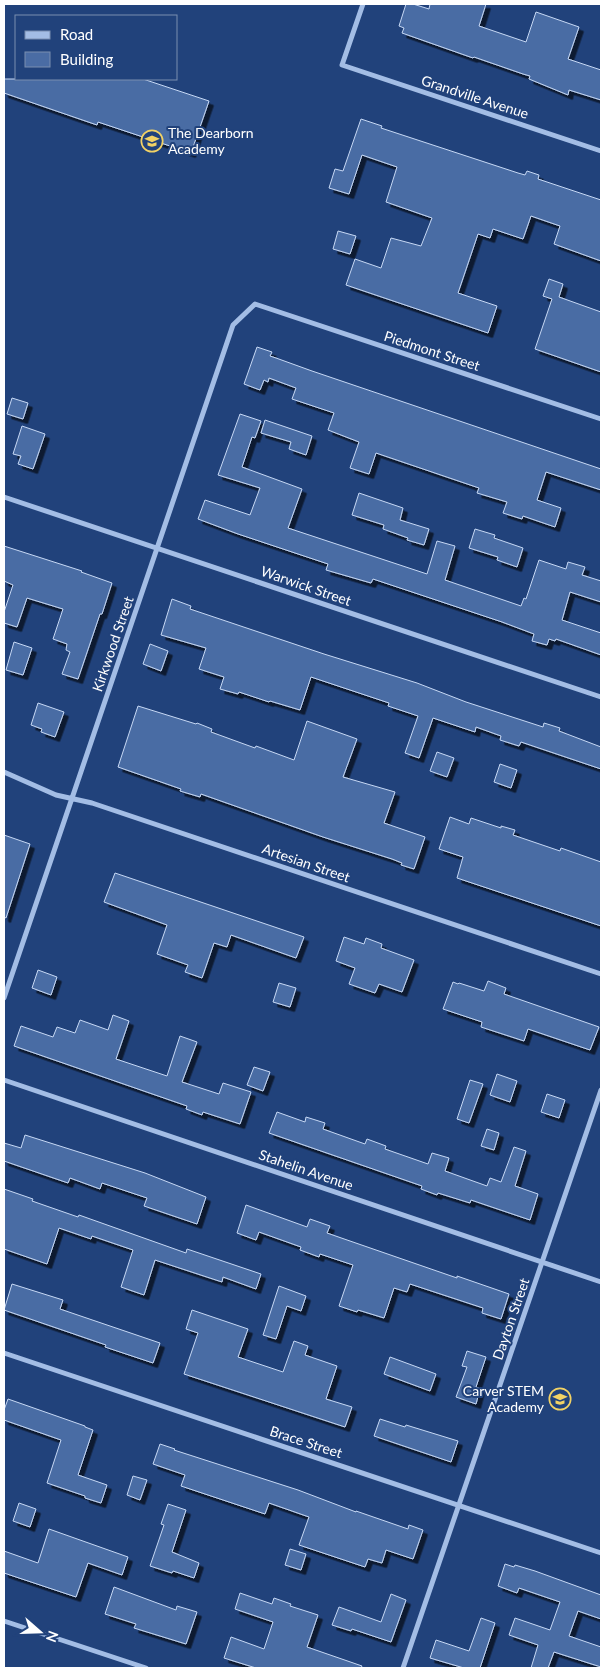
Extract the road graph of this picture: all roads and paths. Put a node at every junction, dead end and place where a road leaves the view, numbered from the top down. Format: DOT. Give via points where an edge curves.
graph roads {
  1 [pos="363,4"];
  2 [pos="601,151"];
  3 [pos="255,304"];
  4 [pos="601,419"];
  5 [pos="4,497"];
  6 [pos="158,548"];
  7 [pos="601,697"];
  8 [pos="4,772"];
  9 [pos="72,798"];
  10 [pos="601,974"];
  11 [pos="4,998"];
  12 [pos="4,1080"];
  13 [pos="601,1090"];
  14 [pos="542,1262"];
  15 [pos="601,1282"];
  16 [pos="4,1353"];
  17 [pos="460,1505"];
  18 [pos="601,1553"];
  19 [pos="4,1621"];
  20 [pos="146,1668"];
  21 [pos="403,1668"];
  1 -- 2 [label="street, Grandville Avenue" via="342,65"];
  3 -- 4 [label="street, Piedmont Street"];
  3 -- 6 [label="street, Kirkwood Street" via="233,325"];
  5 -- 6 [label="street, Warwick Street"];
  6 -- 7 [label="street, Warwick Street"];
  6 -- 9 [label="street, Kirkwood Street"];
  8 -- 9 [label="street, Artesian Street" via="56,795"];
  9 -- 10 [label="street, Artesian Street"];
  9 -- 11 [label="street, Kirkwood Street"];
  12 -- 14 [label="street, Stahelin Avenue"];
  13 -- 14 [label="street, Dayton Street"];
  14 -- 15 [label="street, Stahelin Avenue"];
  14 -- 17 [label="street, Dayton Street"];
  16 -- 17 [label="street, Brace Street"];
  17 -- 18 [label="street, Brace Street"];
  17 -- 21 [label="street, Dayton Street"];
  19 -- 20 [label="street"];
}
